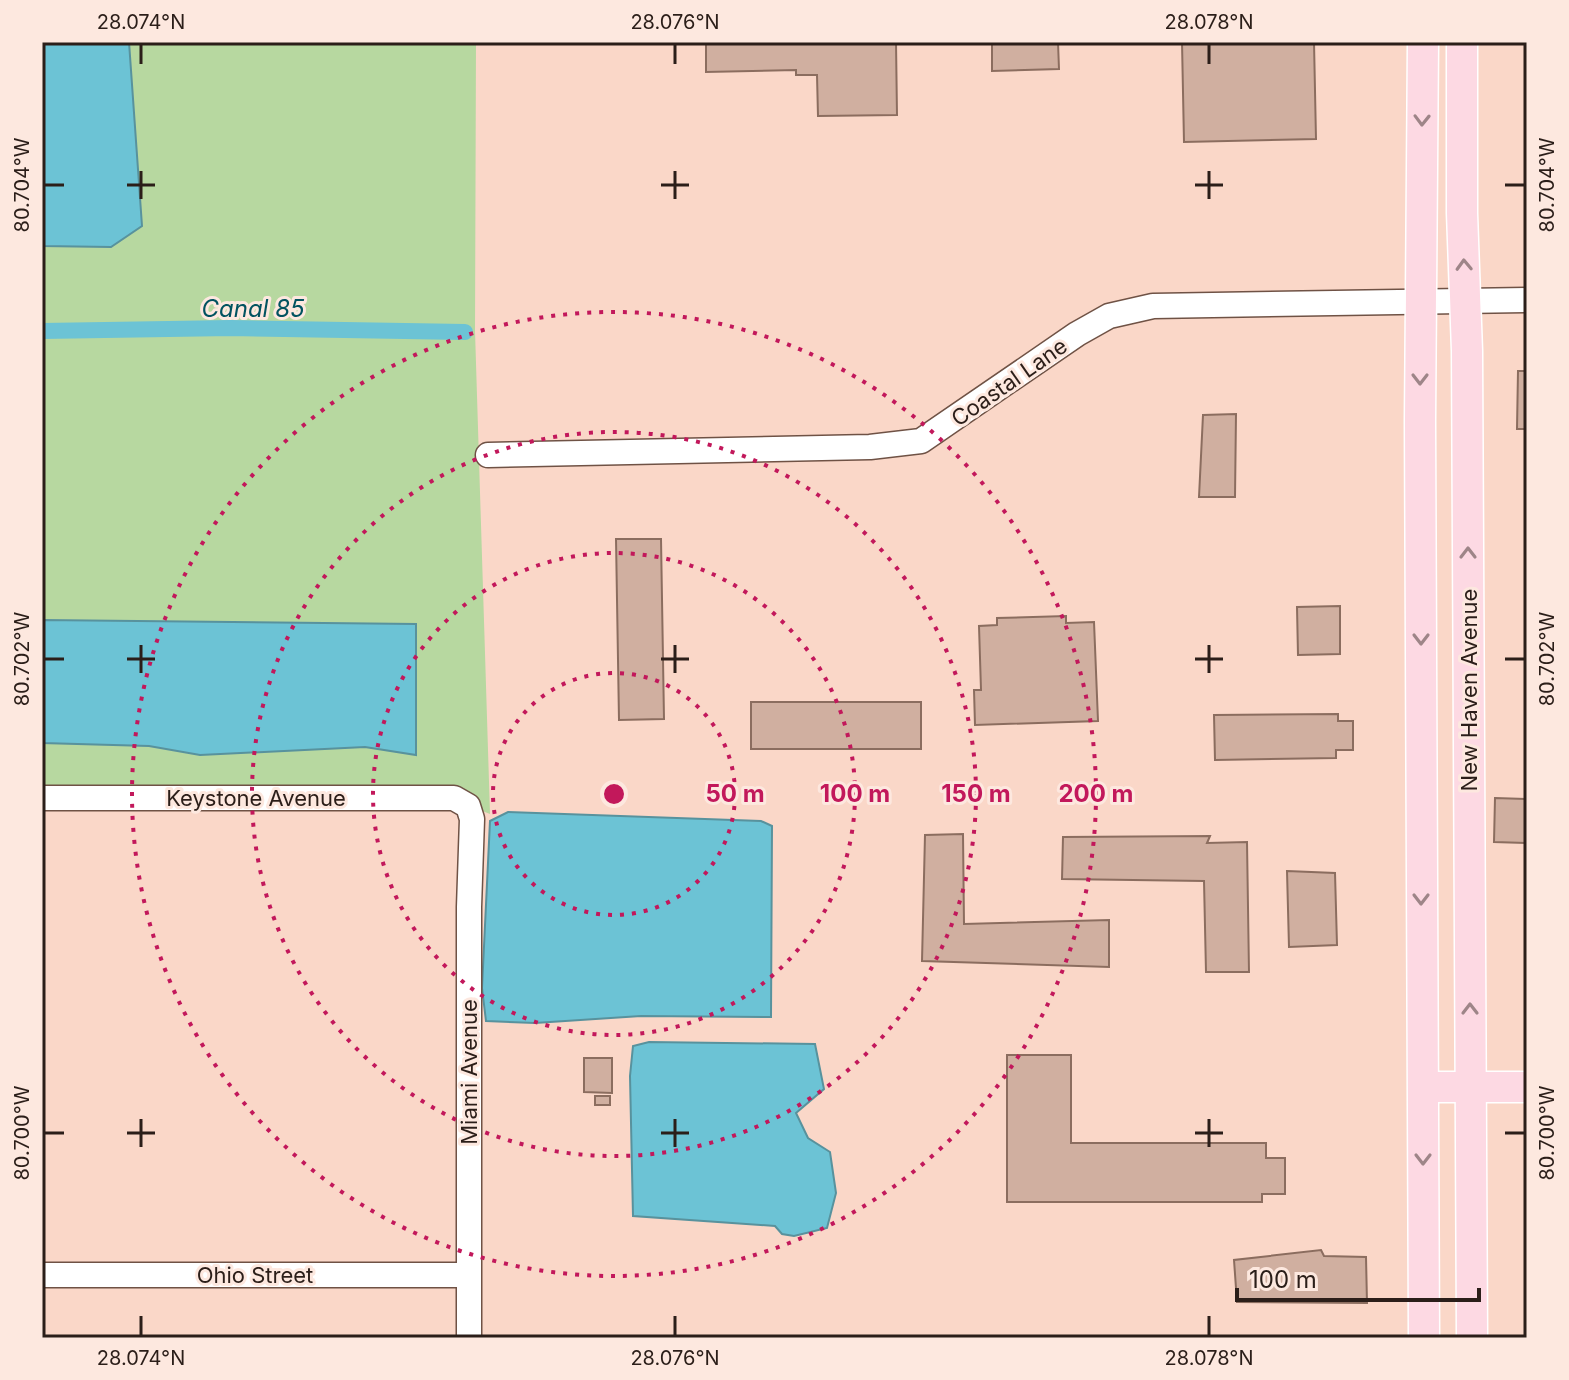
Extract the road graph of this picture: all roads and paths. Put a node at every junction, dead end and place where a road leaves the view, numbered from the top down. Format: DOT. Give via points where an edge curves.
graph roads {
  1 [pos="1423,42"];
  2 [pos="1462,42"];
  3 [pos="1527,300"];
  4 [pos="1421,301"];
  5 [pos="1466,301"];
  6 [pos="488,455"];
  7 [pos="42,798"];
  8 [pos="468,806"];
  9 [pos="1423,1087"];
  10 [pos="1470,1087"];
  11 [pos="1527,1087"];
  12 [pos="42,1275"];
  13 [pos="469,1275"];
  14 [pos="469,1338"];
  15 [pos="1424,1338"];
  16 [pos="1472,1338"];
  1 -- 4 [label="main road, one-way"];
  5 -- 2 [label="main road, New Haven Avenue, one-way"];
  3 -- 5 [label="street, Coastal Lane"];
  4 -- 5 [label="street, Coastal Lane"];
  4 -- 6 [label="street, Coastal Lane" via="1153,306 1109,316 921,441 870,447"];
  4 -- 9 [label="main road, one-way"];
  10 -- 5 [label="main road, New Haven Avenue, one-way"];
  7 -- 8 [label="street, Keystone Avenue" via="454,798"];
  8 -- 13 [label="street, Miami Avenue"];
  9 -- 10 [label="main road"];
  9 -- 15 [label="main road, one-way"];
  10 -- 11 [label="main road"];
  10 -- 16 [label="main road, New Haven Avenue"];
  12 -- 13 [label="street, Ohio Street"];
  13 -- 14 [label="street, Miami Avenue"];
}
